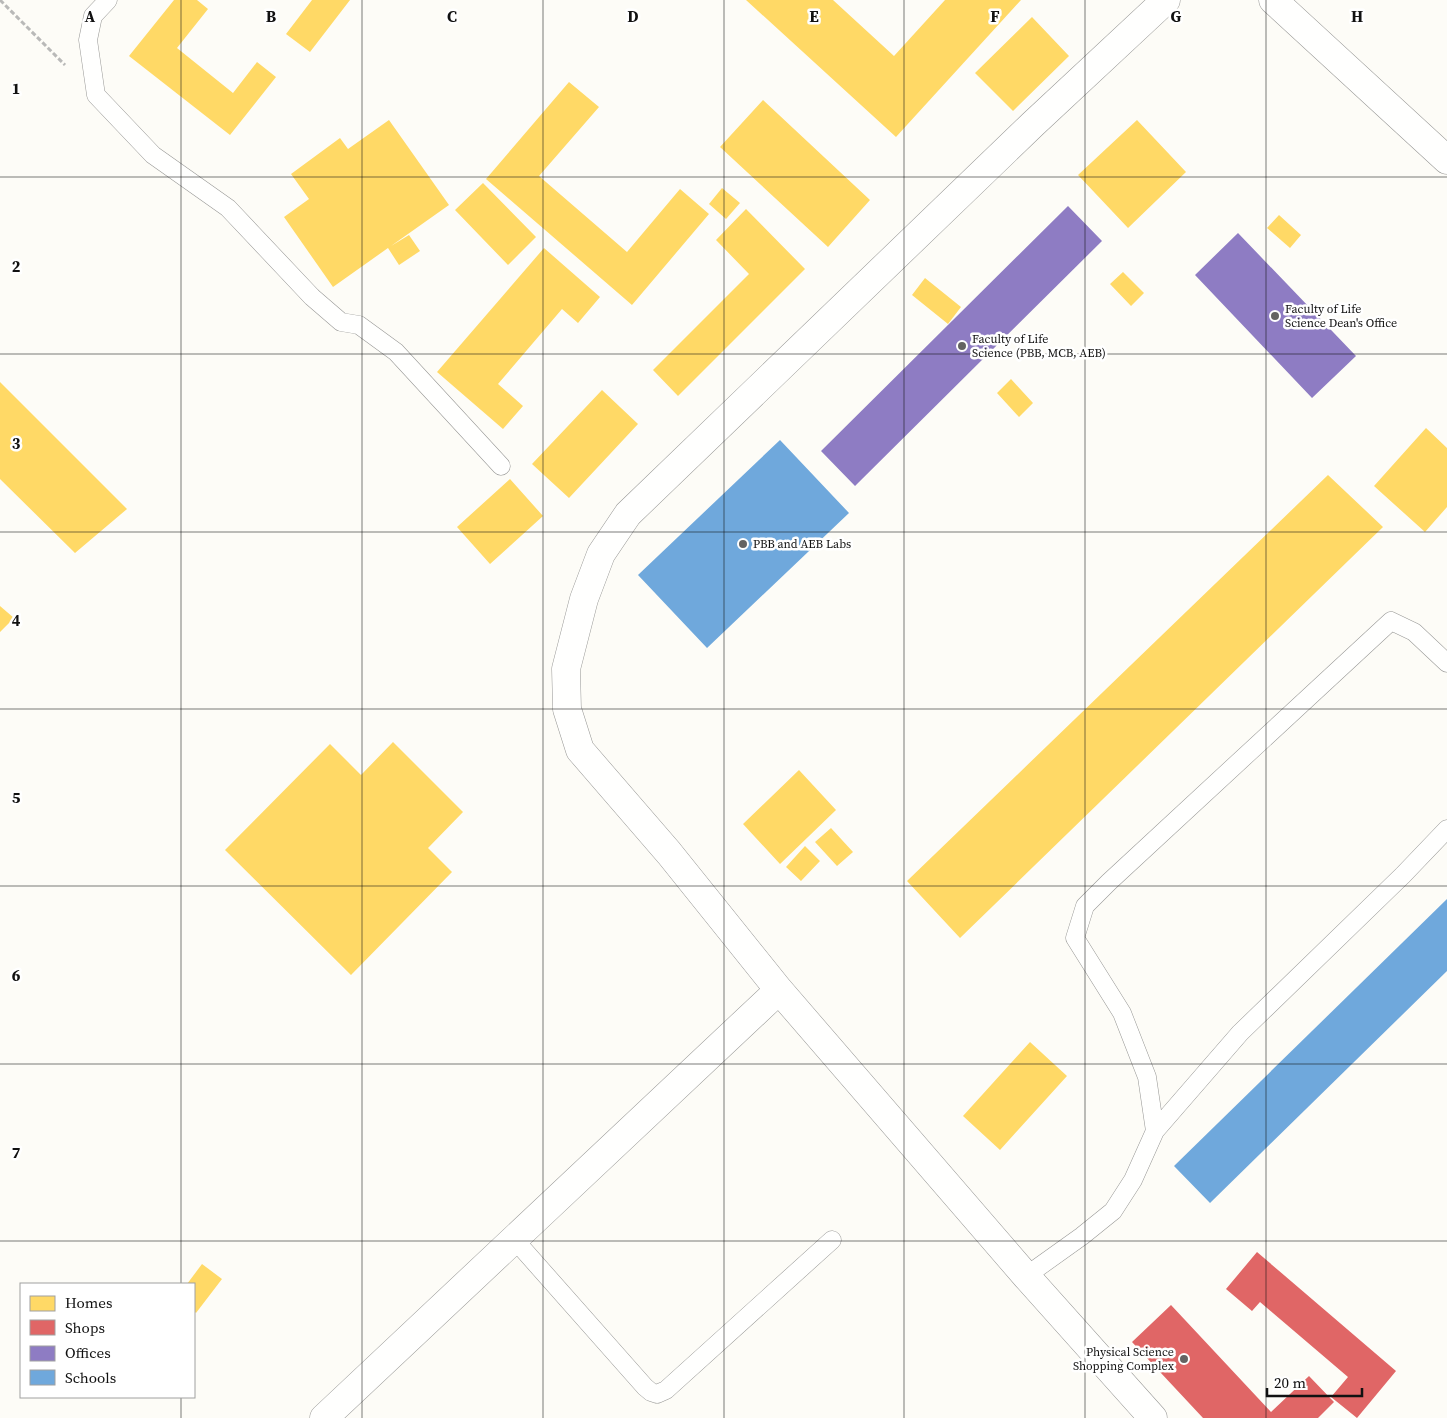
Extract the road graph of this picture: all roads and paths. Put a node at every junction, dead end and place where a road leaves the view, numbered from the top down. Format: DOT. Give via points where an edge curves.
graph roads {
  1 [pos="0,0"];
  2 [pos="108,0"];
  3 [pos="1166,0"];
  4 [pos="1273,0"];
  5 [pos="96,95"];
  6 [pos="1447,160"];
  7 [pos="501,466"];
  8 [pos="1447,662"];
  9 [pos="1447,829"];
  10 [pos="779,990"];
  11 [pos="1155,1131"];
  12 [pos="514,1239"];
  13 [pos="832,1240"];
  14 [pos="1026,1276"];
  15 [pos="324,1418"];
  16 [pos="1153,1418"];
  1 -- 5 [label="path"];
  2 -- 5 [label="lane" via="93,16 88,40"];
  3 -- 10 [label="street" via="628,514 601,554 584,599 566,669 568,709 580,750 669,853"];
  4 -- 6 [label="street"];
  5 -- 7 [label="lane" via="153,155 228,208 312,297 341,322 359,325 396,352"];
  8 -- 11 [label="lane" via="1414,632 1391,621 1085,906 1075,938 1122,1013 1147,1077"];
  9 -- 11 [label="lane" via="1240,1034"];
  10 -- 12 [label="street"];
  10 -- 14 [label="street"];
  11 -- 14 [label="lane" via="1133,1180 1113,1211"];
  12 -- 13 [label="lane" via="645,1387 657,1394 666,1390"];
  12 -- 15 [label="street"];
  14 -- 16 [label="street"];
}
